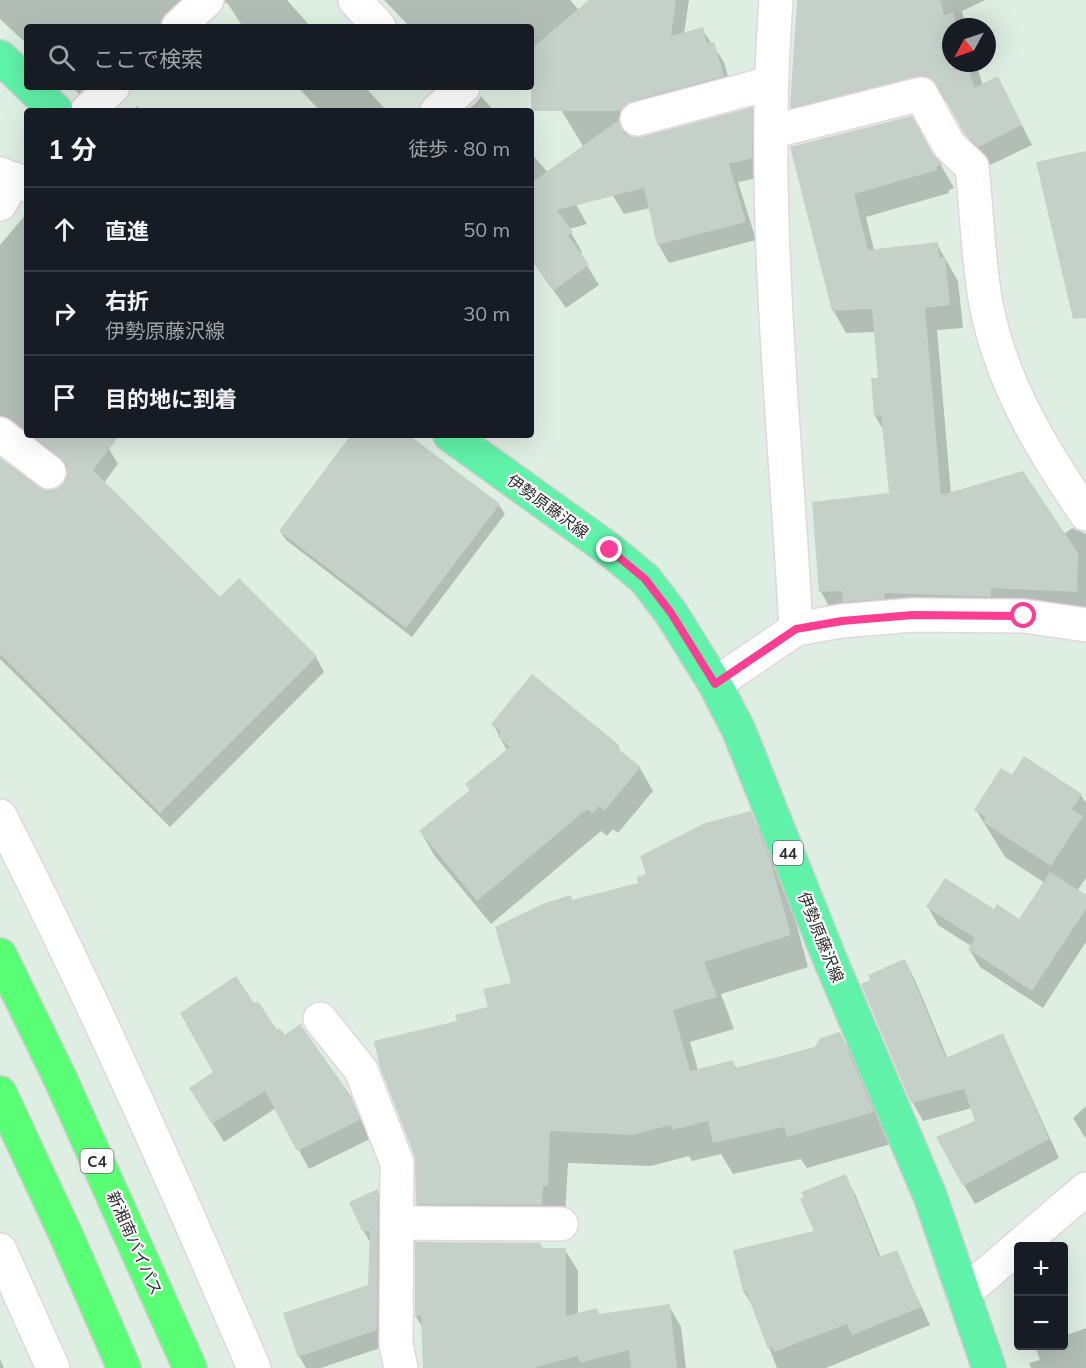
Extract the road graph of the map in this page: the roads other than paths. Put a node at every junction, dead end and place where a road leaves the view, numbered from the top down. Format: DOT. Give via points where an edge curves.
graph roads {
  1 [pos="207,0"];
  2 [pos="355,0"];
  3 [pos="776,0"];
  4 [pos="181,24"];
  5 [pos="376,24"];
  6 [pos="0,57"];
  7 [pos="24,80"];
  8 [pos="771,83"];
  9 [pos="34,90"];
  10 [pos="110,90"];
  11 [pos="53,108"];
  12 [pos="90,108"];
  13 [pos="637,119"];
  14 [pos="771,132"];
  15 [pos="0,434"];
  16 [pos="454,438"];
  17 [pos="49,472"];
  18 [pos="1086,514"];
  19 [pos="1086,626"];
  20 [pos="796,629"];
  21 [pos="715,684"];
  22 [pos="0,816"];
  23 [pos="0,955"];
  24 [pos="320,1019"];
  25 [pos="0,1093"];
  26 [pos="1086,1189"];
  27 [pos="397,1222"];
  28 [pos="561,1224"];
  29 [pos="1025,1242"];
  30 [pos="0,1250"];
  31 [pos="1014,1251"];
  32 [pos="963,1294"];
  33 [pos="53,1368"];
  34 [pos="124,1368"];
  35 [pos="190,1368"];
  36 [pos="254,1368"];
  37 [pos="400,1368"];
  38 [pos="989,1368"];
  1 -- 4 [label="street"];
  2 -- 5 [label="street"];
  3 -- 8 [label="street"];
  6 -- 7 [label="main road"];
  8 -- 13 [label="street"];
  8 -- 14 [label="street"];
  9 -- 11 [label="main road"];
  10 -- 12 [label="street"];
  14 -- 18 [label="street" via="921,94 949,145 972,168 986,304 1017,399 1036,437"];
  14 -- 20 [label="street" via="774,252"];
  15 -- 17 [label="street"];
  16 -- 21 [label="main road, 伊勢原藤沢線 / 44" via="645,579"];
  19 -- 20 [label="street" via="1024,616 913,615"];
  20 -- 21 [label="street"];
  21 -- 32 [label="main road, 伊勢原藤沢線 / 44" via="739,731 828,957 930,1196"];
  22 -- 36 [label="street" via="200,1242"];
  23 -- 35 [label="highway, 新湘南バイパス / C4" via="60,1078"];
  24 -- 27 [label="street" via="360,1070 398,1163"];
  25 -- 34 [label="highway"];
  26 -- 29 [label="street"];
  27 -- 28 [label="street"];
  27 -- 37 [label="street" via="396,1345"];
  30 -- 33 [label="street"];
  31 -- 32 [label="street"];
  32 -- 38 [label="main road, 伊勢原藤沢線 / 44"];
}
